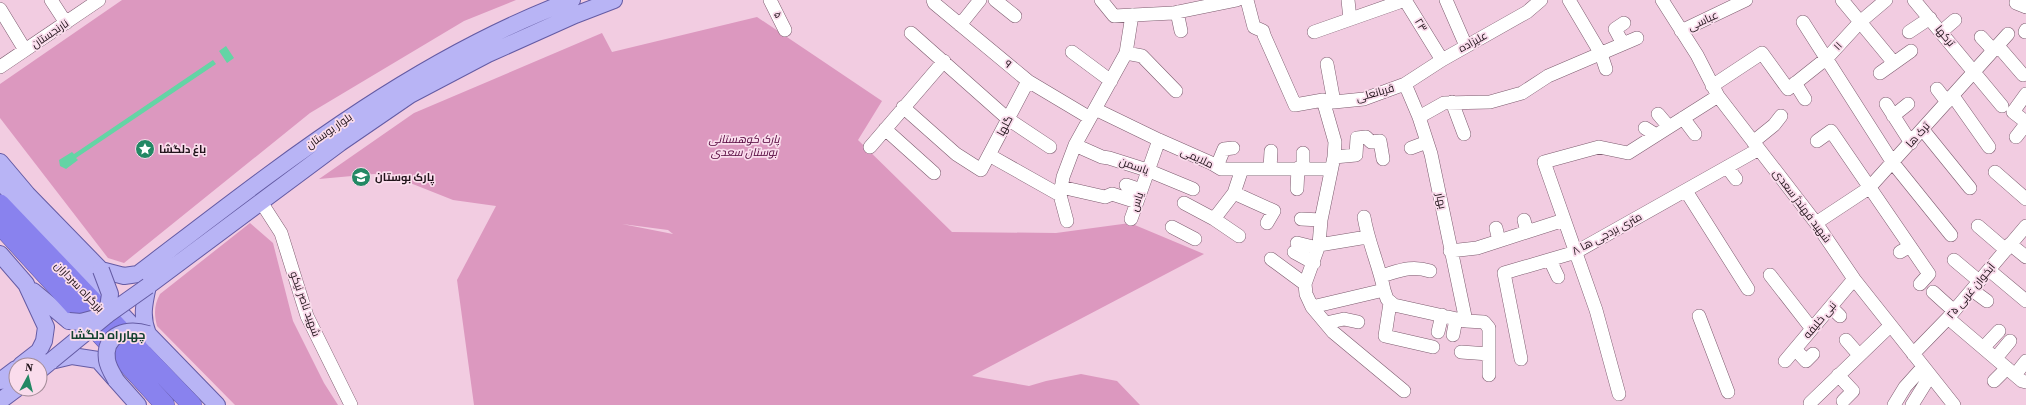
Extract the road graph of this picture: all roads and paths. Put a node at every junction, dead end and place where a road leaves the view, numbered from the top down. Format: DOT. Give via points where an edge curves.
graph roads {
  1 [pos="51,0"];
  2 [pos="100,0"];
  3 [pos="614,0"];
  4 [pos="770,0"];
  5 [pos="933,0"];
  6 [pos="980,0"];
  7 [pos="995,0"];
  8 [pos="1101,0"];
  9 [pos="1237,0"];
  10 [pos="1247,0"];
  11 [pos="1348,0"];
  12 [pos="1446,0"];
  13 [pos="1570,0"];
  14 [pos="1662,0"];
  15 [pos="1842,0"];
  16 [pos="1886,0"];
  17 [pos="1914,0"];
  18 [pos="1741,1"];
  19 [pos="1388,2"];
  20 [pos="1534,2"];
  21 [pos="570,4"];
  22 [pos="1,12"];
  23 [pos="1177,12"];
  24 [pos="1132,15"];
  25 [pos="1015,16"];
  26 [pos="1930,18"];
  27 [pos="1350,19"];
  28 [pos="1955,20"];
  29 [pos="1803,22"];
  30 [pos="1860,22"];
  31 [pos="66,23"];
  32 [pos="1624,23"];
  33 [pos="960,25"];
  34 [pos="785,30"];
  35 [pos="1181,31"];
  36 [pos="1682,31"];
  37 [pos="1314,32"];
  38 [pos="1909,32"];
  39 [pos="1941,32"];
  40 [pos="911,33"];
  41 [pos="2008,34"];
  42 [pos="1981,37"];
  43 [pos="1637,38"];
  44 [pos="1623,44"];
  45 [pos="1466,46"];
  46 [pos="1996,48"];
  47 [pos="25,50"];
  48 [pos="1072,52"];
  49 [pos="1911,52"];
  50 [pos="1126,53"];
  51 [pos="1601,54"];
  52 [pos="1827,58"];
  53 [pos="1442,60"];
  54 [pos="944,61"];
  55 [pos="1894,63"];
  56 [pos="1327,64"];
  57 [pos="0,67"];
  58 [pos="1606,69"];
  59 [pos="1975,72"];
  60 [pos="1880,73"];
  61 [pos="2023,75"];
  62 [pos="1111,80"];
  63 [pos="1028,81"];
  64 [pos="1405,84"];
  65 [pos="1792,86"];
  66 [pos="406,89"];
  67 [pos="1937,89"];
  68 [pos="1176,91"];
  69 [pos="1715,91"];
  70 [pos="2026,94"];
  71 [pos="1805,99"];
  72 [pos="1950,99"];
  73 [pos="1452,102"];
  74 [pos="1886,104"];
  75 [pos="1908,104"];
  76 [pos="2002,106"];
  77 [pos="903,107"];
  78 [pos="1093,114"];
  79 [pos="1658,114"];
  80 [pos="1781,116"];
  81 [pos="1893,116"];
  82 [pos="1419,117"];
  83 [pos="1683,118"];
  84 [pos="1008,119"];
  85 [pos="2026,123"];
  86 [pos="1669,127"];
  87 [pos="885,129"];
  88 [pos="1923,130"];
  89 [pos="1464,134"];
  90 [pos="1695,134"];
  91 [pos="2016,137"];
  92 [pos="1158,140"];
  93 [pos="1818,141"];
  94 [pos="1427,142"];
  95 [pos="1911,143"];
  96 [pos="1075,145"];
  97 [pos="1756,146"];
  98 [pos="870,147"];
  99 [pos="1050,147"];
  100 [pos="1989,147"];
  101 [pos="1234,148"];
  102 [pos="1411,148"];
  103 [pos="1271,151"];
  104 [pos="1304,153"];
  105 [pos="989,155"];
  106 [pos="1383,159"];
  107 [pos="0,162"];
  108 [pos="1893,162"];
  109 [pos="1333,163"];
  110 [pos="1217,166"];
  111 [pos="1727,167"];
  112 [pos="1300,168"];
  113 [pos="1242,169"];
  114 [pos="1270,169"];
  115 [pos="1147,170"];
  116 [pos="1995,172"];
  117 [pos="934,174"];
  118 [pos="1736,179"];
  119 [pos="0,181"];
  120 [pos="1126,185"];
  121 [pos="1870,188"];
  122 [pos="1970,188"];
  123 [pos="1193,189"];
  124 [pos="1297,189"];
  125 [pos="1141,190"];
  126 [pos="1061,191"];
  127 [pos="1686,191"];
  128 [pos="1234,193"];
  129 [pos="2026,199"];
  130 [pos="261,202"];
  131 [pos="1137,202"];
  132 [pos="0,204"];
  133 [pos="1184,204"];
  134 [pos="1364,217"];
  135 [pos="1131,219"];
  136 [pos="1214,219"];
  137 [pos="1301,219"];
  138 [pos="1321,220"];
  139 [pos="1564,220"];
  140 [pos="1066,221"];
  141 [pos="1267,222"];
  142 [pos="1816,223"];
  143 [pos="0,225"];
  144 [pos="1978,226"];
  145 [pos="2026,226"];
  146 [pos="1172,227"];
  147 [pos="1496,228"];
  148 [pos="1951,235"];
  149 [pos="1239,236"];
  150 [pos="1367,236"];
  151 [pos="1195,239"];
  152 [pos="1499,241"];
  153 [pos="1318,247"];
  154 [pos="2008,247"];
  155 [pos="1450,251"];
  156 [pos="1576,252"];
  157 [pos="0,254"];
  158 [pos="2026,257"];
  159 [pos="1271,259"];
  160 [pos="1550,260"];
  161 [pos="1954,260"];
  162 [pos="1314,263"];
  163 [pos="101,270"];
  164 [pos="1989,270"];
  165 [pos="1430,271"];
  166 [pos="1770,275"];
  167 [pos="1381,276"];
  168 [pos="1558,277"];
  169 [pos="1854,279"];
  170 [pos="26,284"];
  171 [pos="1305,284"];
  172 [pos="1920,284"];
  173 [pos="148,286"];
  174 [pos="1975,286"];
  175 [pos="1748,289"];
  176 [pos="1384,290"];
  177 [pos="1932,292"];
  178 [pos="1987,301"];
  179 [pos="2026,301"];
  180 [pos="1390,303"];
  181 [pos="1312,307"];
  182 [pos="1951,314"];
  183 [pos="107,315"];
  184 [pos="1442,316"];
  185 [pos="1699,316"];
  186 [pos="1461,320"];
  187 [pos="1358,322"];
  188 [pos="1326,323"];
  189 [pos="1890,326"];
  190 [pos="1819,327"];
  191 [pos="1999,331"];
  192 [pos="1438,332"];
  193 [pos="148,334"];
  194 [pos="1453,335"];
  195 [pos="1846,340"];
  196 [pos="2010,342"];
  197 [pos="1433,347"];
  198 [pos="1984,347"];
  199 [pos="1795,349"];
  200 [pos="1461,352"];
  201 [pos="1489,354"];
  202 [pos="1813,354"];
  203 [pos="1913,354"];
  204 [pos="31,357"];
  205 [pos="1996,358"];
  206 [pos="1520,359"];
  207 [pos="1860,359"];
  208 [pos="1785,361"];
  209 [pos="2026,361"];
  210 [pos="48,364"];
  211 [pos="48,365"];
  212 [pos="1927,371"];
  213 [pos="2011,371"];
  214 [pos="1489,375"];
  215 [pos="1838,375"];
  216 [pos="116,380"];
  217 [pos="1994,381"];
  218 [pos="2026,382"];
  219 [pos="1404,391"];
  220 [pos="1728,392"];
  221 [pos="1619,394"];
  222 [pos="1843,401"];
  223 [pos="189,403"];
  224 [pos="1810,403"];
  225 [pos="136,404"];
  226 [pos="165,405"];
  227 [pos="218,405"];
  228 [pos="351,405"];
  229 [pos="1894,405"];
  230 [pos="1912,405"];
  231 [pos="1954,405"];
  1 -- 31 [label="street"];
  2 -- 31 [label="street, نارنجستان"];
  3 -- 21 [label="main road, بلوار بوستان"];
  4 -- 34 [label="street, ۵"];
  5 -- 33 [label="street, ۹"];
  6 -- 33 [label="street"];
  7 -- 25 [label="street"];
  8 -- 24 [label="street" via="1114,16"];
  9 -- 23 [label="street"];
  10 -- 109 [label="street" via="1254,27 1263,31 1295,105 1323,100 1335,142"];
  11 -- 27 [label="street"];
  12 -- 45 [label="street"];
  13 -- 51 [label="street"];
  14 -- 36 [label="street, شهید فهندژ سعدی"];
  15 -- 30 [label="street"];
  16 -- 30 [label="street, ۱۱"];
  17 -- 26 [label="street, ترکها"];
  18 -- 36 [label="street, عباسی"];
  19 -- 27 [label="street, ۲۳"];
  19 -- 53 [label="street, ۲۳" via="1405,0"];
  20 -- 45 [label="street, علیزاده"];
  21 -- 66 [label="main road, بلوار بوستان" via="481,40"];
  22 -- 47 [label="street"];
  23 -- 24 [label="street"];
  23 -- 35 [label="street"];
  24 -- 50 [label="street"];
  26 -- 38 [label="street"];
  26 -- 39 [label="street, ترکها"];
  27 -- 37 [label="street, ۲۳"];
  28 -- 39 [label="street"];
  29 -- 52 [label="street"];
  30 -- 52 [label="street, ۱۱"];
  30 -- 55 [label="street"];
  31 -- 47 [label="street, نارنجستان"];
  32 -- 44 [label="street" via="1615,29"];
  33 -- 63 [label="street, ۹"];
  36 -- 69 [label="street, شهید فهندژ سعدی"];
  39 -- 59 [label="street, ترکها"];
  40 -- 54 [label="street"];
  41 -- 46 [label="street, ترک ها"];
  42 -- 46 [label="street"];
  43 -- 44 [label="street"];
  44 -- 51 [label="street"];
  45 -- 53 [label="street, علیزاده"];
  46 -- 59 [label="street, ترک ها"];
  46 -- 61 [label="street"];
  47 -- 57 [label="street, نارنجستان"];
  48 -- 62 [label="street"];
  49 -- 55 [label="street"];
  50 -- 62 [label="street"];
  50 -- 68 [label="street" via="1142,56"];
  51 -- 58 [label="street"];
  51 -- 73 [label="street" via="1548,76 1522,93 1490,102"];
  52 -- 65 [label="street, ۱۱"];
  52 -- 108 [label="street"];
  53 -- 64 [label="street, علیزاده"];
  54 -- 77 [label="street"];
  54 -- 84 [label="street"];
  55 -- 60 [label="street"];
  56 -- 64 [label="street, قربانعلی" via="1334,102 1364,99"];
  59 -- 72 [label="street, ترک ها"];
  59 -- 76 [label="street, ترکها"];
  62 -- 78 [label="street"];
  63 -- 78 [label="street, ۹"];
  63 -- 84 [label="street, گلها"];
  64 -- 82 [label="street, بهار"];
  65 -- 69 [label="street" via="1762,53"];
  65 -- 71 [label="street"];
  66 -- 130 [label="main road, بلوار بوستان" via="374,118"];
  66 -- 163 [label="main road, بلوار بوستان" via="326,133 138,274 124,276"];
  67 -- 72 [label="street"];
  69 -- 83 [label="street"];
  69 -- 97 [label="street, شهید فهندژ سعدی"];
  70 -- 85 [label="street" via="2013,112"];
  72 -- 88 [label="street, ترک ها"];
  72 -- 100 [label="street"];
  73 -- 82 [label="street" via="1444,103"];
  73 -- 89 [label="street"];
  74 -- 81 [label="street"];
  75 -- 81 [label="street"];
  77 -- 87 [label="street"];
  77 -- 105 [label="street, گلها" via="956,154 981,170"];
  78 -- 92 [label="street, ملایمی"];
  78 -- 96 [label="street"];
  79 -- 86 [label="street"];
  80 -- 97 [label="street, ۸ متری بردجی ها"];
  81 -- 95 [label="street"];
  82 -- 94 [label="street, بهار"];
  83 -- 86 [label="street"];
  83 -- 90 [label="street"];
  84 -- 99 [label="street"];
  84 -- 105 [label="street, گلها"];
  85 -- 91 [label="street"];
  86 -- 139 [label="street" via="1628,153 1599,147 1544,162"];
  87 -- 98 [label="street"];
  87 -- 117 [label="street"];
  88 -- 95 [label="street, ترک ها"];
  88 -- 122 [label="street"];
  92 -- 110 [label="street, ملایمی"];
  92 -- 115 [label="street, یاس"];
  93 -- 121 [label="street" via="1831,131 1851,170"];
  94 -- 102 [label="street"];
  94 -- 155 [label="street, بهار"];
  95 -- 108 [label="street, ترک ها"];
  96 -- 115 [label="street, یاسمن" via="1102,157"];
  96 -- 126 [label="street"];
  97 -- 111 [label="street, ۸ متری بردجی ها"];
  97 -- 142 [label="street, شهید فهندژ سعدی"];
  101 -- 110 [label="street" via="1224,149"];
  103 -- 114 [label="street"];
  104 -- 112 [label="street"];
  105 -- 126 [label="street"];
  106 -- 109 [label="street, ملایمی" via="1380,140 1371,142 1366,137 1357,138 1359,159"];
  107 -- 163 [label="main road" via="27,194"];
  108 -- 121 [label="street, ترک ها"];
  108 -- 148 [label="street"];
  109 -- 112 [label="street, ملایمی"];
  109 -- 138 [label="street"];
  110 -- 113 [label="street, ملایمی" via="1221,169"];
  111 -- 118 [label="street"];
  111 -- 127 [label="street, ۸ متری بردجی ها"];
  112 -- 114 [label="street, ملایمی"];
  112 -- 124 [label="street"];
  113 -- 114 [label="street, ملایمی"];
  113 -- 128 [label="street"];
  115 -- 123 [label="street, یاسمن"];
  115 -- 125 [label="street, یاس"];
  116 -- 129 [label="street"];
  119 -- 223 [label="main road" via="101,294 159,353"];
  120 -- 125 [label="street"];
  121 -- 142 [label="street, ترک ها"];
  121 -- 172 [label="street" via="1892,229 1907,243 1929,274"];
  125 -- 131 [label="street, یاس"];
  126 -- 131 [label="street" via="1105,197 1112,194"];
  126 -- 140 [label="street"];
  127 -- 156 [label="street, ۸ متری بردجی ها"];
  127 -- 175 [label="street"];
  128 -- 136 [label="street"];
  128 -- 141 [label="street" via="1274,211"];
  130 -- 173 [label="main road, بلوار بوستان"];
  130 -- 228 [label="street, شهید ناصر نیکو" via="280,233 307,316"];
  131 -- 135 [label="street, یاس"];
  132 -- 223 [label="highway, بزرگراه سرداران"];
  133 -- 136 [label="street"];
  134 -- 150 [label="street"];
  136 -- 149 [label="street"];
  137 -- 138 [label="street"];
  138 -- 153 [label="street"];
  139 -- 152 [label="street" via="1525,226"];
  139 -- 156 [label="street"];
  142 -- 169 [label="street, شهید فهندژ سعدی"];
  143 -- 226 [label="highway, بزرگراه سرداران"];
  144 -- 154 [label="street"];
  145 -- 154 [label="street, آبخوان غربی ۲۵"];
  146 -- 151 [label="street"];
  147 -- 152 [label="street"];
  150 -- 153 [label="street"];
  150 -- 167 [label="street"];
  152 -- 155 [label="street" via="1477,248"];
  153 -- 162 [label="street"];
  153 -- 162 [label="street" via="1295,248"];
  154 -- 158 [label="street"];
  154 -- 164 [label="street, آبخوان غربی ۲۵"];
  155 -- 186 [label="street, بهار"];
  156 -- 160 [label="street, ۸ متری بردجی ها"];
  156 -- 221 [label="street" via="1596,310"];
  157 -- 170 [label="main road"];
  159 -- 171 [label="street"];
  160 -- 168 [label="street"];
  160 -- 206 [label="street, ۸ متری بردجی ها" via="1504,273"];
  161 -- 174 [label="street"];
  162 -- 171 [label="street"];
  163 -- 183 [label="main road, bridge" via="110,294"];
  164 -- 174 [label="street, آبخوان غربی ۲۵"];
  164 -- 179 [label="street"];
  165 -- 167 [label="street" via="1418,267"];
  166 -- 190 [label="street"];
  167 -- 176 [label="street"];
  169 -- 189 [label="street, شهید فهندژ سعدی"];
  169 -- 190 [label="street, نبی خلیفه" via="1835,311"];
  170 -- 183 [label="main road, bridge" via="69,321 81,322"];
  170 -- 204 [label="main road" via="46,327 44,341 39,351"];
  171 -- 181 [label="street"];
  173 -- 183 [label="main road, بلوار بوستان, bridge"];
  173 -- 193 [label="main road" via="143,322"];
  174 -- 178 [label="street"];
  174 -- 182 [label="street, آبخوان غربی ۲۵"];
  176 -- 180 [label="street"];
  176 -- 181 [label="street"];
  177 -- 182 [label="street"];
  180 -- 184 [label="street"];
  180 -- 197 [label="street" via="1385,336"];
  181 -- 188 [label="street"];
  182 -- 198 [label="street"];
  182 -- 203 [label="street, آبخوان غربی ۲۵"];
  183 -- 210 [label="main road, بلوار بوستان, bridge"];
  184 -- 186 [label="street"];
  184 -- 192 [label="street"];
  185 -- 220 [label="street"];
  186 -- 194 [label="street"];
  186 -- 201 [label="street" via="1487,324"];
  187 -- 188 [label="street" via="1344,319"];
  188 -- 219 [label="street" via="1333,332"];
  189 -- 203 [label="street, شهید فهندژ سعدی"];
  189 -- 207 [label="street"];
  190 -- 199 [label="street, نبی خلیفه"];
  191 -- 198 [label="street"];
  193 -- 216 [label="main road, bridge" via="128,331 116,335 110,341 107,359"];
  193 -- 227 [label="main road"];
  195 -- 207 [label="street"];
  196 -- 205 [label="street"];
  198 -- 205 [label="street"];
  199 -- 202 [label="street" via="1806,360"];
  199 -- 208 [label="street, نبی خلیفه"];
  200 -- 201 [label="street"];
  201 -- 214 [label="street"];
  203 -- 212 [label="street, شهید فهندژ سعدی"];
  205 -- 213 [label="street"];
  207 -- 215 [label="street"];
  209 -- 213 [label="street"];
  211 -- 216 [label="main road" via="72,356 98,360"];
  212 -- 229 [label="street" via="1905,387"];
  212 -- 230 [label="street"];
  212 -- 231 [label="street, شهید فهندژ سعدی"];
  213 -- 217 [label="street"];
  213 -- 218 [label="street"];
  215 -- 222 [label="street" via="1854,390"];
  215 -- 224 [label="street"];
  216 -- 225 [label="main road"];
}
